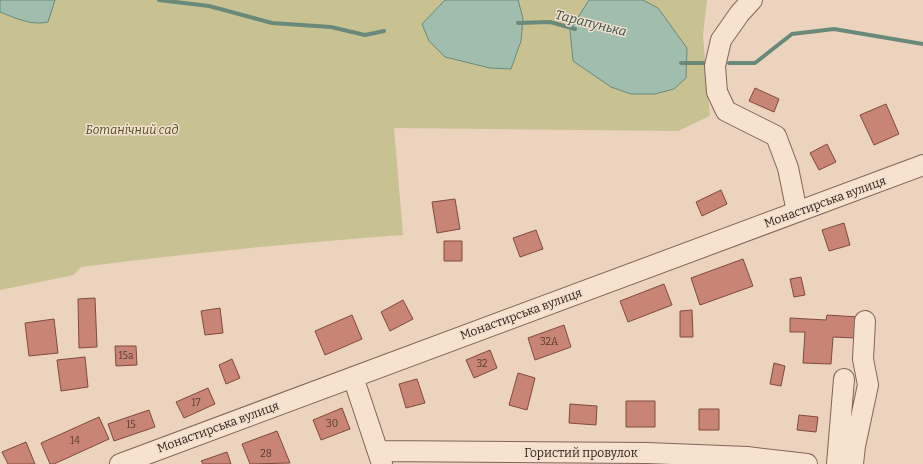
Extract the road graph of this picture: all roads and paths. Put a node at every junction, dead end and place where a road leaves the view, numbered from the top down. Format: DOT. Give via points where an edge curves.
graph roads {
  1 [pos="752,0"];
  2 [pos="923,165"];
  3 [pos="797,212"];
  4 [pos="865,321"];
  5 [pos="353,377"];
  6 [pos="844,379"];
  7 [pos="156,457"];
  8 [pos="380,458"];
  9 [pos="747,460"];
  10 [pos="120,464"];
  11 [pos="807,464"];
  12 [pos="837,464"];
  13 [pos="853,464"];
  1 -- 3 [label="street" via="721,40 715,66 717,92 726,111 776,136 788,168"];
  2 -- 3 [label="street, Монастирська вулиця"];
  3 -- 5 [label="street, Монастирська вулиця"];
  4 -- 13 [label="street" via="863,359 868,385"];
  5 -- 7 [label="street, Монастирська вулиця"];
  5 -- 8 [label="street"];
  6 -- 12 [label="street"];
  7 -- 10 [label="street, Монастирська вулиця"];
  8 -- 9 [label="street, Гористий провулок" via="647,453"];
  9 -- 11 [label="street, Гористий провулок"];
}
